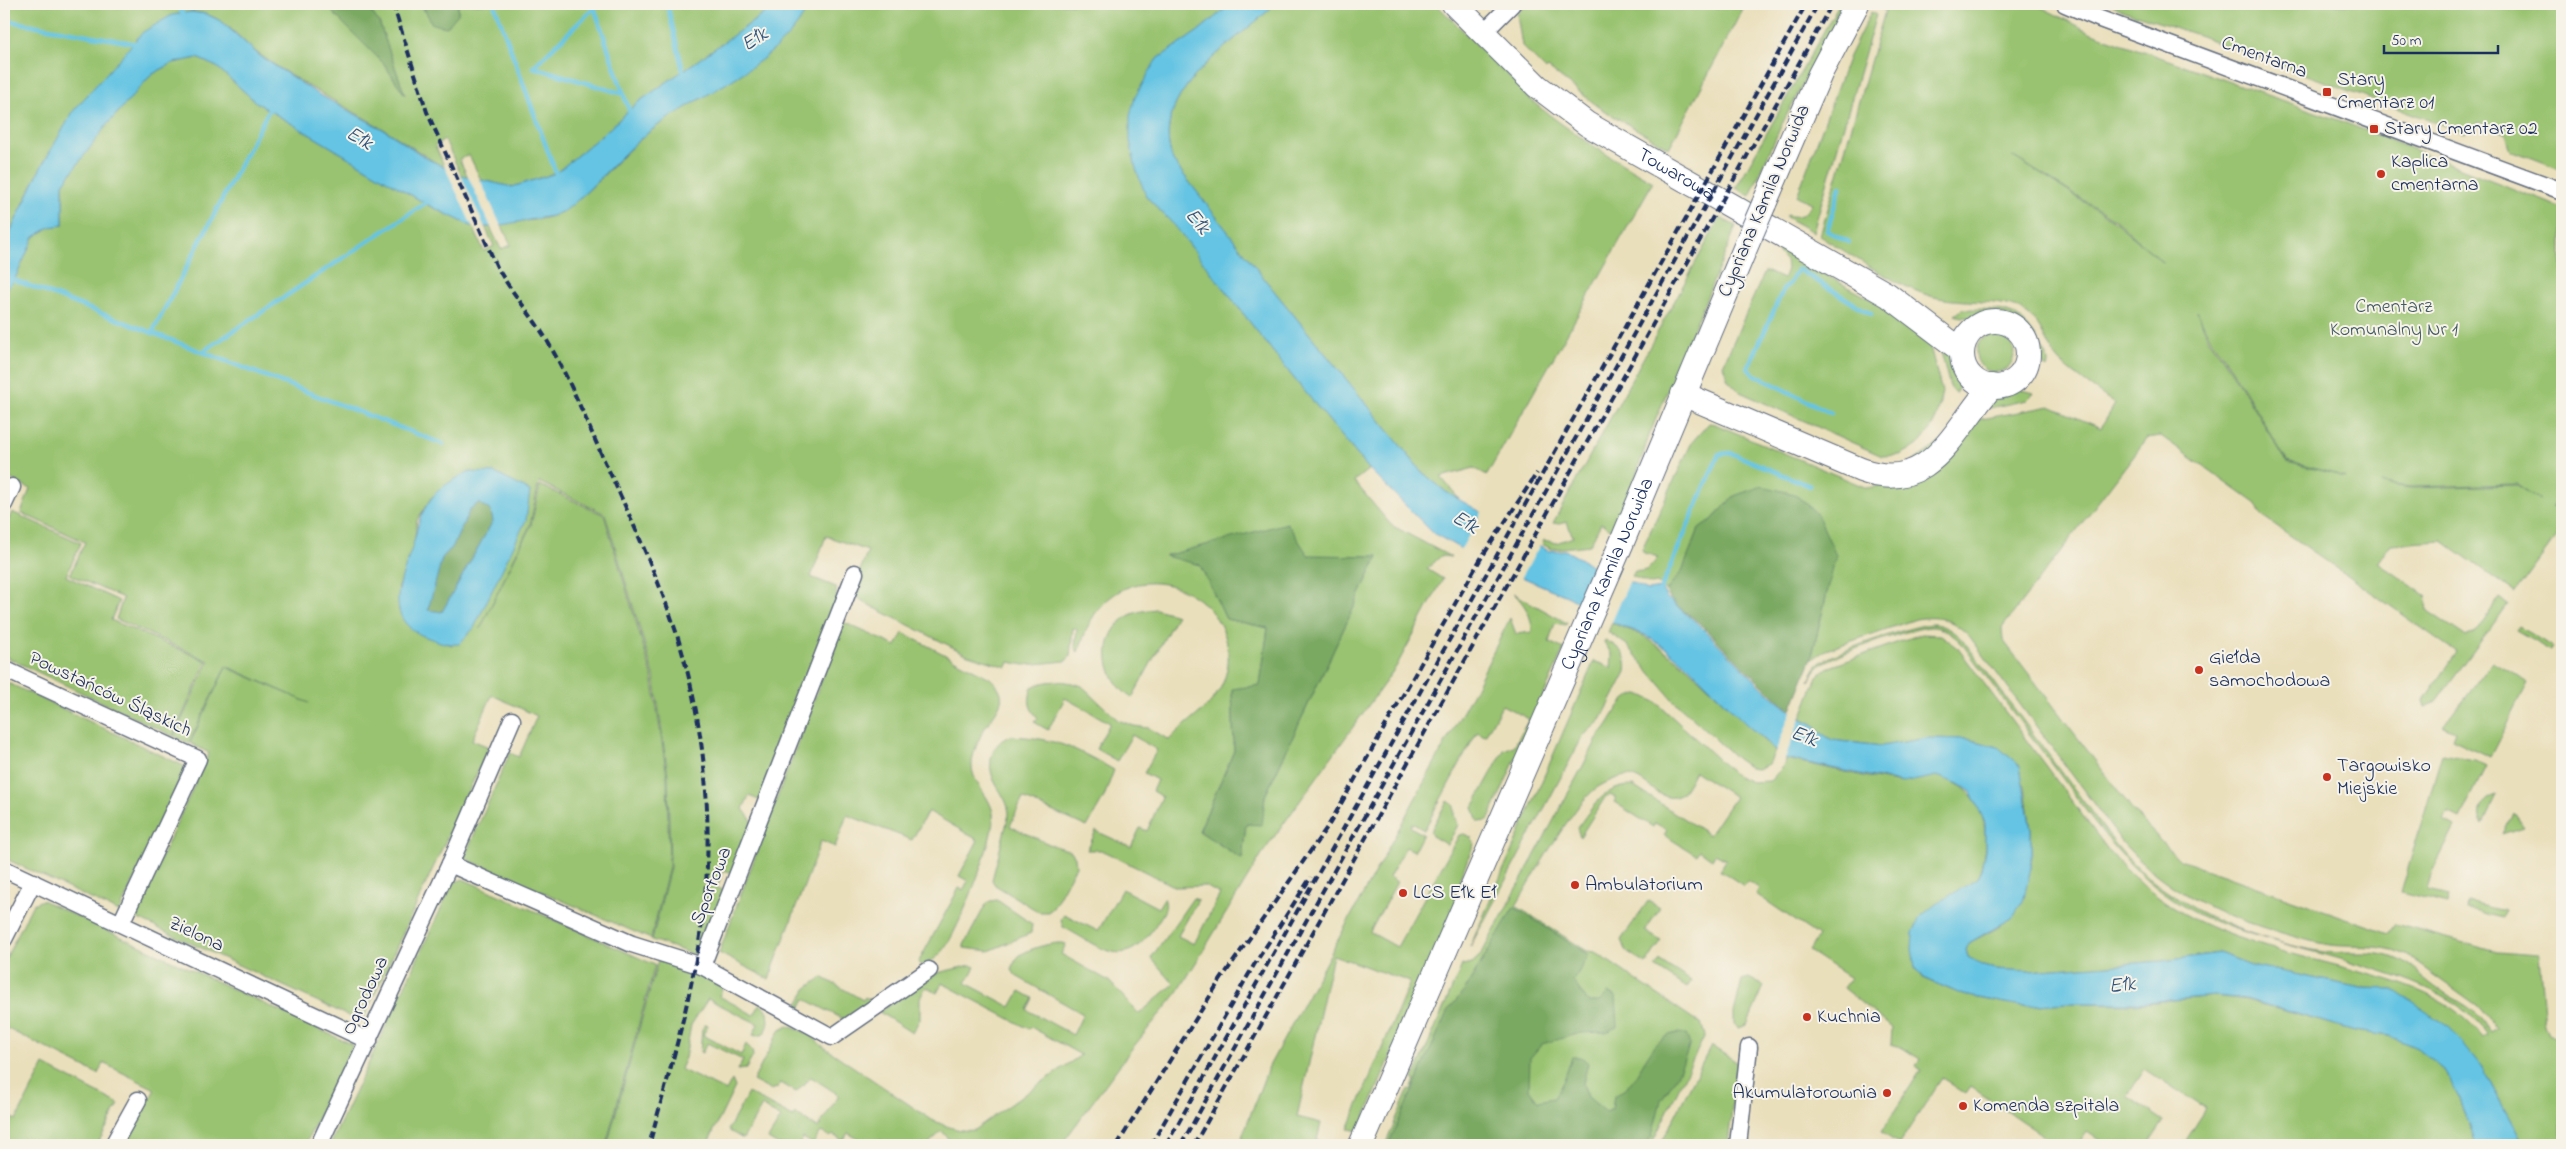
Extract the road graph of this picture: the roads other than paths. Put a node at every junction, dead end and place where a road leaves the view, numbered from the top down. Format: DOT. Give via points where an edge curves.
graph roads {
  1 [pos="1454,4"];
  2 [pos="1512,4"];
  3 [pos="1857,4"];
  4 [pos="2065,4"];
  5 [pos="1483,33"];
  6 [pos="2562,191"];
  7 [pos="1888,295"];
  8 [pos="1979,325"];
  9 [pos="1964,360"];
  10 [pos="1992,386"];
  11 [pos="1683,394"];
  12 [pos="1932,461"];
  13 [pos="12,487"];
  14 [pos="4,504"];
  15 [pos="855,572"];
  16 [pos="4,669"];
  17 [pos="512,720"];
  18 [pos="450,864"];
  19 [pos="4,869"];
  20 [pos="33,882"];
  21 [pos="122,923"];
  22 [pos="4,939"];
  23 [pos="702,966"];
  24 [pos="929,970"];
  25 [pos="369,1040"];
  26 [pos="1749,1047"];
  27 [pos="138,1100"];
  28 [pos="113,1145"];
  29 [pos="319,1145"];
  30 [pos="1361,1145"];
  31 [pos="1738,1145"];
  1 -- 5 [label="street, Towarowa"];
  2 -- 5 [label="street"];
  3 -- 11 [label="street, Cypriana Kamila Norwida, bridge" via="1820,74"];
  4 -- 6 [label="street, Cmentarna"];
  5 -- 7 [label="street, Towarowa" via="1537,86 1597,131"];
  7 -- 8 [label="street, Towarowa" via="1949,320"];
  7 -- 9 [label="street, Towarowa"];
  8 -- 9 [label="street" via="1965,340"];
  8 -- 10 [label="street" via="1988,321 2007,323 2022,335 2027,344 2026,364 2021,374 2006,384"];
  9 -- 10 [label="street" via="1977,381"];
  9 -- 12 [label="street" via="1966,384"];
  10 -- 12 [label="street"];
  11 -- 12 [label="street" via="1868,472 1884,476 1903,475"];
  11 -- 30 [label="street, Cypriana Kamila Norwida" via="1575,653"];
  13 -- 14 [label="street"];
  15 -- 23 [label="street, Sportowa"];
  16 -- 21 [label="street, Powstańców Śląskich" via="198,759"];
  17 -- 18 [label="street, Ogrodowa"];
  18 -- 23 [label="street" via="632,944"];
  18 -- 25 [label="street, Ogrodowa"];
  19 -- 20 [label="street, Zielona"];
  20 -- 21 [label="street, Zielona"];
  20 -- 22 [label="street"];
  21 -- 25 [label="street, Zielona"];
  23 -- 24 [label="street" via="832,1037"];
  25 -- 29 [label="street, Ogrodowa"];
  26 -- 31 [label="street"];
  27 -- 28 [label="street"];
}
